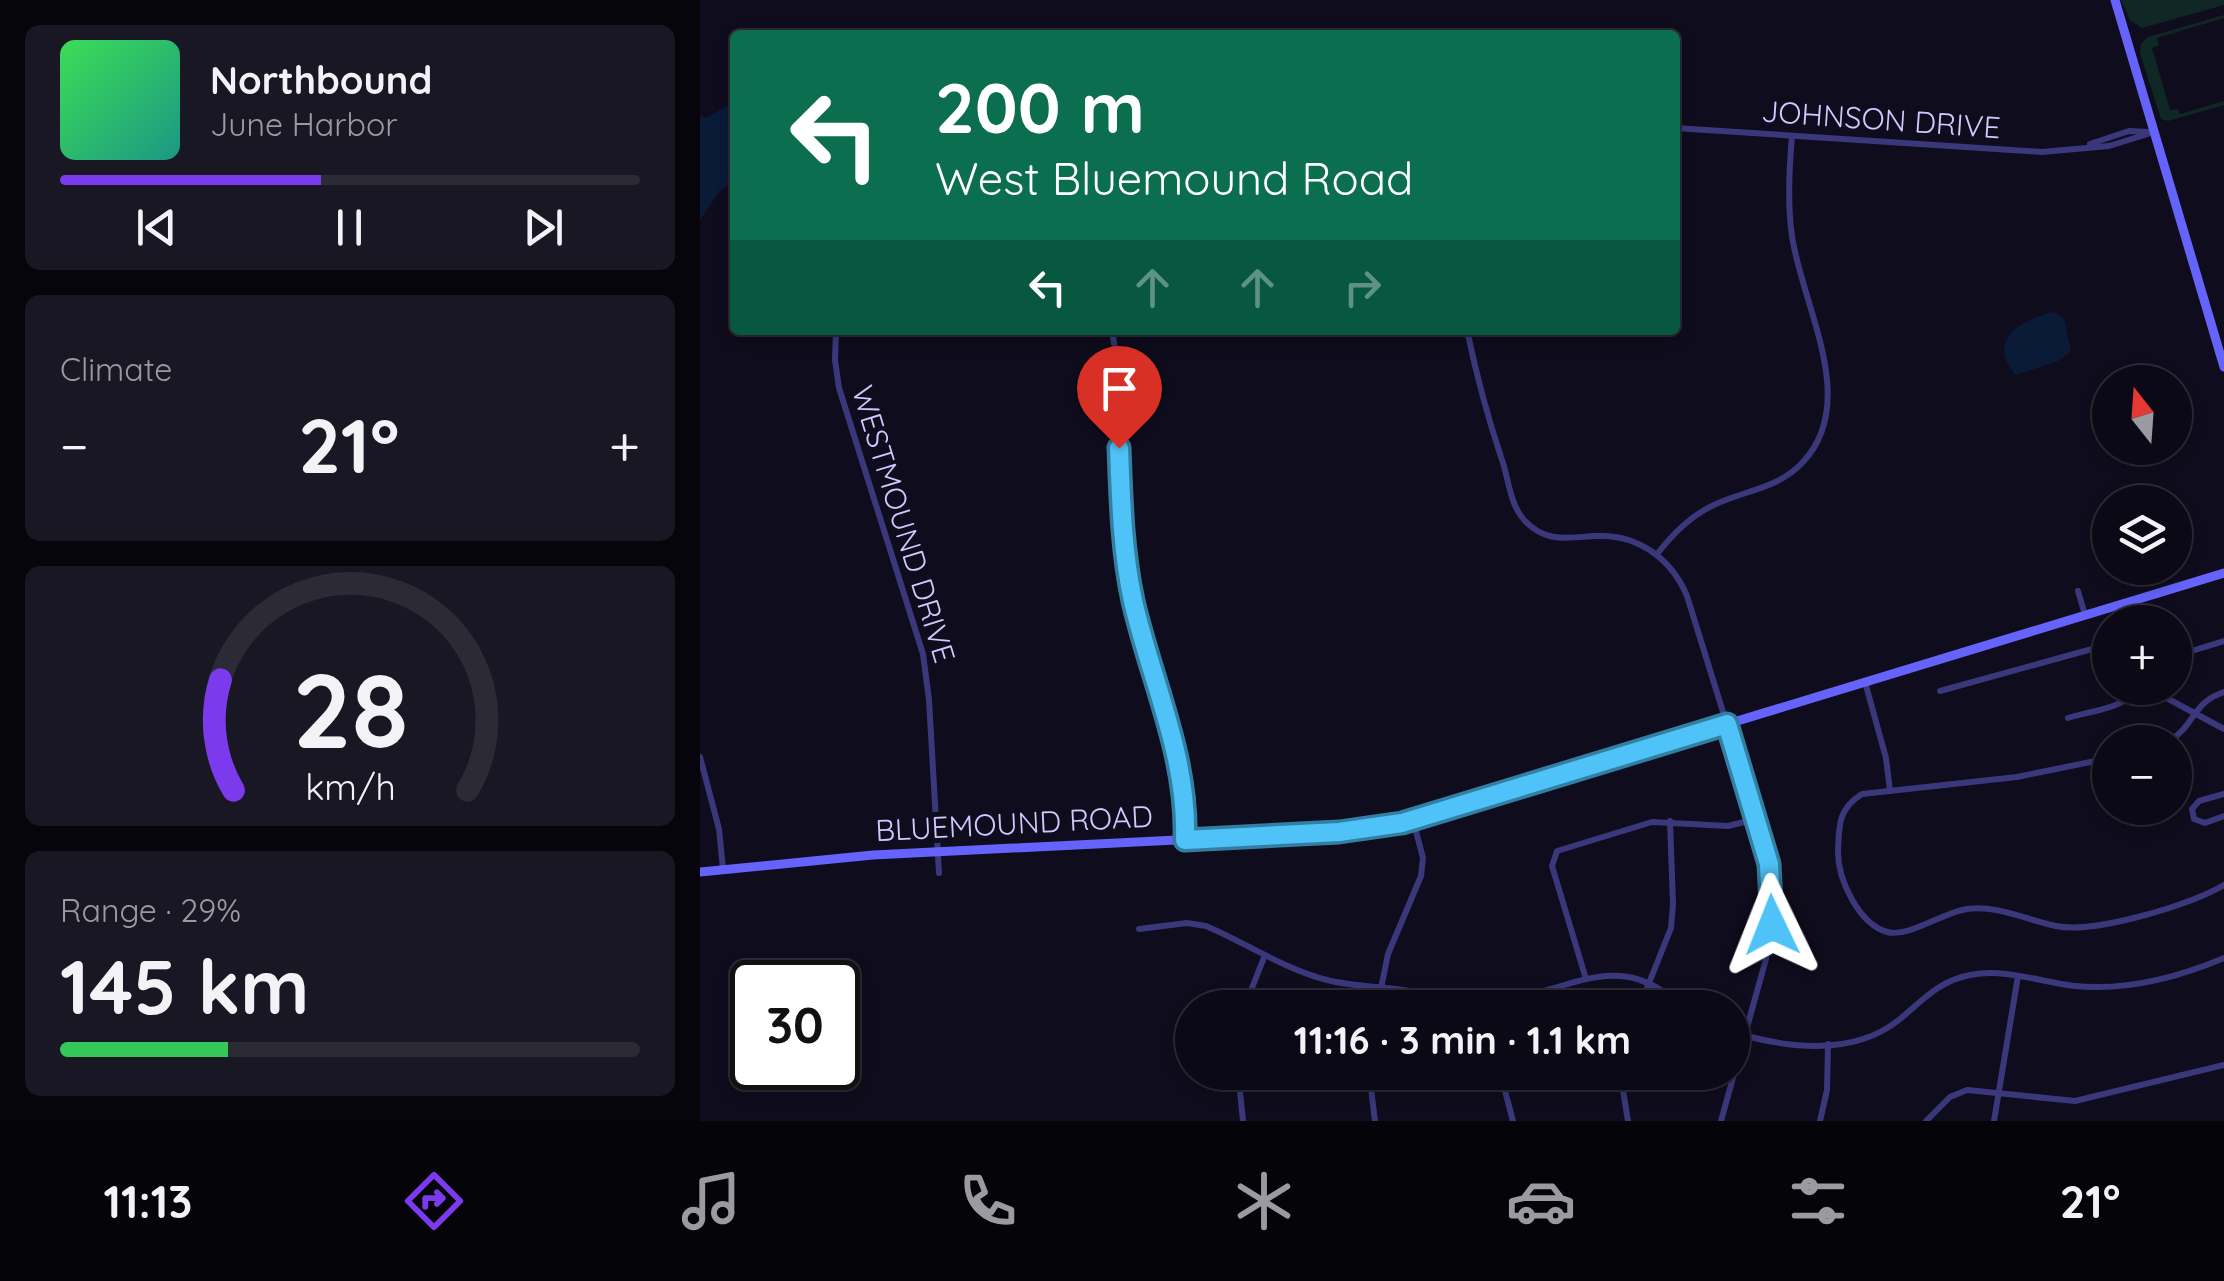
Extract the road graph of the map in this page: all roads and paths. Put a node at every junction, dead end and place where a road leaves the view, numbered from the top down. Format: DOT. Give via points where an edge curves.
graph roads {
  1 [pos="2114,0"];
  2 [pos="1680,128"];
  3 [pos="2154,132"];
  4 [pos="1792,136"];
  5 [pos="836,335"];
  6 [pos="1112,335"];
  7 [pos="1467,335"];
  8 [pos="2224,366"];
  9 [pos="1657,554"];
  10 [pos="2224,573"];
  11 [pos="2078,591"];
  12 [pos="2085,615"];
  13 [pos="2224,641"];
  14 [pos="2092,649"];
  15 [pos="2192,651"];
  16 [pos="1865,682"];
  17 [pos="1940,692"];
  18 [pos="2224,692"];
  19 [pos="2112,705"];
  20 [pos="2181,705"];
  21 [pos="2196,713"];
  22 [pos="2068,718"];
  23 [pos="1727,724"];
  24 [pos="2188,725"];
  25 [pos="2224,729"];
  26 [pos="700,757"];
  27 [pos="2092,762"];
  28 [pos="1890,791"];
  29 [pos="2224,794"];
  30 [pos="2224,816"];
  31 [pos="1756,819"];
  32 [pos="1413,820"];
  33 [pos="1670,820"];
  34 [pos="1185,840"];
  35 [pos="938,851"];
  36 [pos="722,869"];
  37 [pos="700,872"];
  38 [pos="939,873"];
  39 [pos="2224,886"];
  40 [pos="1139,929"];
  41 [pos="1264,955"];
  42 [pos="2224,958"];
  43 [pos="2018,976"];
  44 [pos="1586,978"];
  45 [pos="1650,982"];
  46 [pos="1380,988"];
  47 [pos="1251,990"];
  48 [pos="1394,990"];
  49 [pos="1544,990"];
  50 [pos="1646,990"];
  51 [pos="1661,990"];
  52 [pos="1750,1018"];
  53 [pos="1750,1037"];
  54 [pos="1828,1044"];
  55 [pos="2224,1064"];
  56 [pos="1240,1090"];
  57 [pos="1371,1090"];
  58 [pos="1505,1090"];
  59 [pos="1623,1090"];
  60 [pos="1730,1090"];
  61 [pos="1997,1091"];
  62 [pos="1243,1121"];
  63 [pos="1375,1121"];
  64 [pos="1513,1121"];
  65 [pos="1628,1121"];
  66 [pos="1721,1121"];
  67 [pos="1820,1121"];
  68 [pos="1926,1121"];
  69 [pos="1994,1121"];
  1 -- 3 [label="main road"];
  2 -- 4 [label="street, JOHNSON DRIVE"];
  3 -- 4 [label="street, JOHNSON DRIVE" via="2084,148 2020,151"];
  3 -- 8 [label="main road"];
  4 -- 9 [label="street" via="1792,235 1827,375 1824,426 1810,454 1789,474 1699,513"];
  5 -- 35 [label="street, WESTMOUND DRIVE" via="840,388 923,657"];
  6 -- 34 [label="street" via="1126,562 1178,760"];
  7 -- 9 [label="street" via="1492,436 1525,521 1555,538 1614,536"];
  9 -- 23 [label="street" via="1687,596"];
  10 -- 12 [label="main road, BLUEMOUND ROAD"];
  11 -- 12 [label="street"];
  12 -- 16 [label="main road, BLUEMOUND ROAD"];
  13 -- 15 [label="street"];
  14 -- 17 [label="street"];
  16 -- 23 [label="main road, BLUEMOUND ROAD"];
  16 -- 28 [label="street"];
  18 -- 21 [label="street" via="2205,698"];
  19 -- 22 [label="street"];
  20 -- 21 [label="street"];
  21 -- 24 [label="street"];
  21 -- 25 [label="street"];
  23 -- 31 [label="street"];
  23 -- 32 [label="main road, BLUEMOUND ROAD"];
  26 -- 36 [label="street"];
  27 -- 28 [label="street"];
  28 -- 39 [label="street" via="1862,794 1846,804 1838,862 1859,910 1890,933 1966,909 2014,912 2075,928 2173,909"];
  29 -- 30 [label="street" via="2192,809 2204,823"];
  31 -- 33 [label="street" via="1728,826"];
  31 -- 52 [label="street" via="1773,908"];
  32 -- 34 [label="main road, BLUEMOUND ROAD" via="1339,832"];
  32 -- 46 [label="street" via="1422,876"];
  33 -- 44 [label="street" via="1554,855"];
  33 -- 45 [label="street" via="1672,918"];
  34 -- 35 [label="main road, BLUEMOUND ROAD"];
  35 -- 36 [label="main road, BLUEMOUND ROAD"];
  35 -- 38 [label="street, WESTMOUND DRIVE"];
  36 -- 37 [label="main road, BLUEMOUND ROAD"];
  40 -- 41 [label="street" via="1197,924"];
  41 -- 46 [label="street" via="1316,977"];
  41 -- 47 [label="street"];
  42 -- 43 [label="street" via="2119,986"];
  43 -- 54 [label="street" via="1956,978 1877,1034"];
  43 -- 61 [label="street"];
  44 -- 45 [label="street" via="1617,974"];
  44 -- 49 [label="street"];
  45 -- 50 [label="street"];
  45 -- 51 [label="street"];
  46 -- 48 [label="street"];
  53 -- 54 [label="street"];
  54 -- 67 [label="street"];
  55 -- 61 [label="street" via="2076,1102"];
  56 -- 62 [label="street"];
  57 -- 63 [label="street"];
  58 -- 64 [label="street"];
  59 -- 65 [label="street"];
  60 -- 66 [label="street"];
  61 -- 68 [label="street" via="1961,1091"];
  61 -- 69 [label="street"];
}
